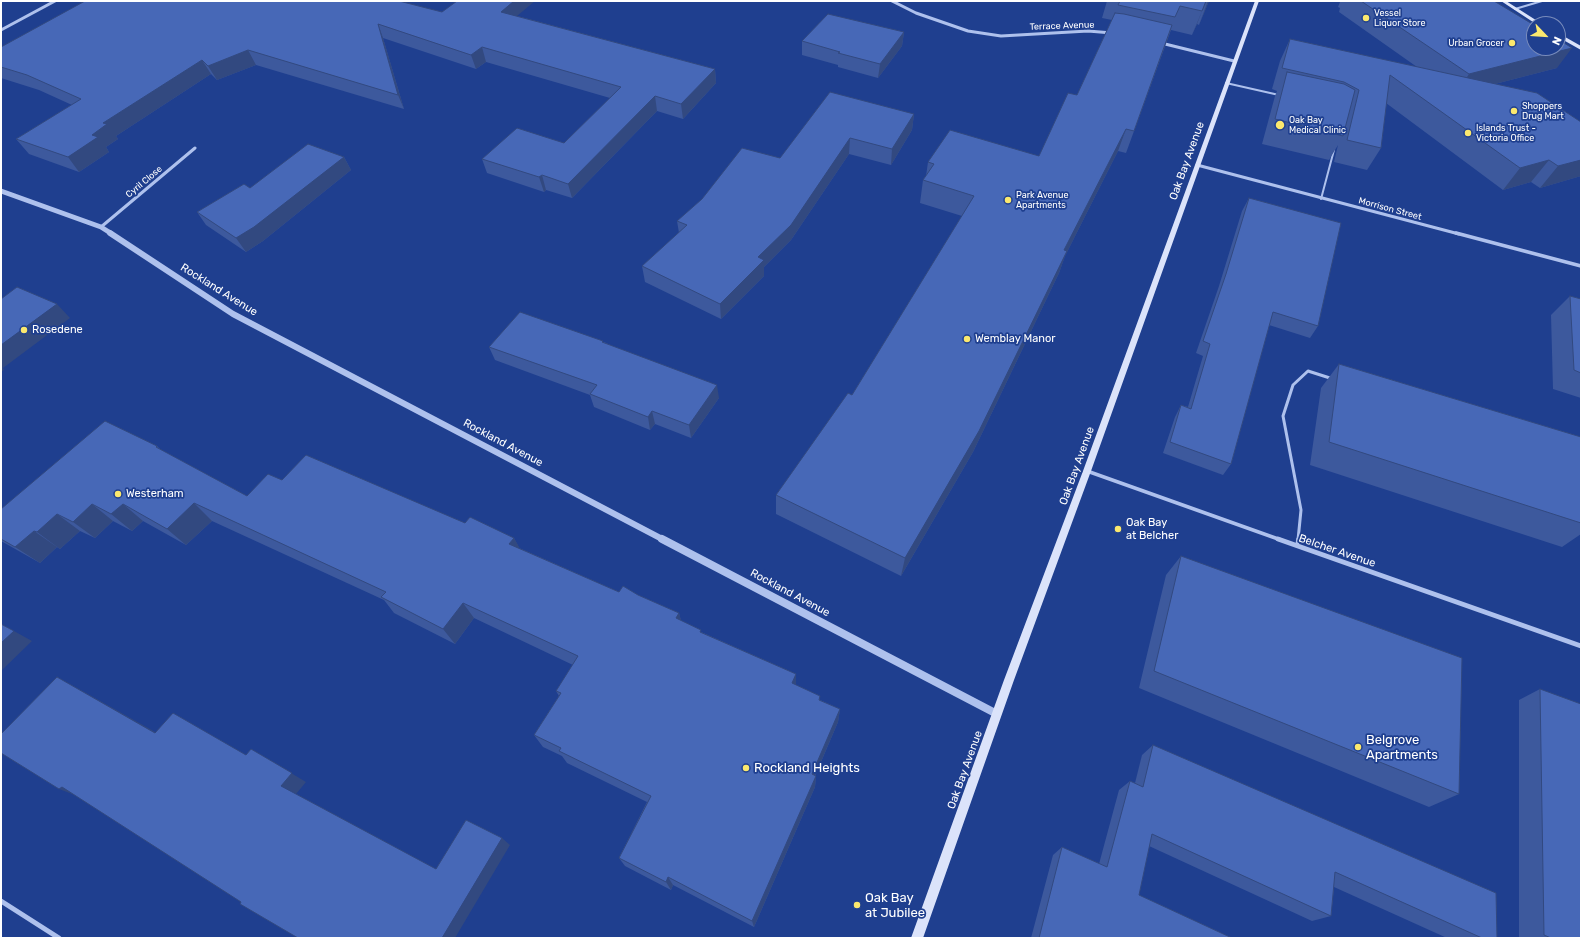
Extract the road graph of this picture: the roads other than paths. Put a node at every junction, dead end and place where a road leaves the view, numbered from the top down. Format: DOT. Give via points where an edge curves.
graph roads {
  1 [pos="55,1"];
  2 [pos="892,1"];
  3 [pos="1257,1"];
  4 [pos="1503,1"];
  5 [pos="1542,1"];
  6 [pos="1515,9"];
  7 [pos="1526,16"];
  8 [pos="1,30"];
  9 [pos="1118,33"];
  10 [pos="1566,40"];
  11 [pos="1157,42"];
  12 [pos="1581,48"];
  13 [pos="1234,61"];
  14 [pos="1226,83"];
  15 [pos="1285,96"];
  16 [pos="195,148"];
  17 [pos="1334,150"];
  18 [pos="1196,165"];
  19 [pos="1,191"];
  20 [pos="1322,198"];
  21 [pos="101,227"];
  22 [pos="1581,266"];
  23 [pos="1338,380"];
  24 [pos="1087,471"];
  25 [pos="1297,546"];
  26 [pos="1581,646"];
  27 [pos="997,714"];
  28 [pos="1,901"];
  29 [pos="60,938"];
  30 [pos="917,938"];
  1 -- 8 [label="street"];
  2 -- 9 [label="street, Terrace Avenue" via="916,13 968,31 1001,36 1088,31"];
  3 -- 13 [label="main road, Oak Bay Avenue"];
  4 -- 6 [label="main road"];
  5 -- 6 [label="lane"];
  6 -- 7 [label="main road"];
  10 -- 12 [label="main road"];
  11 -- 13 [label="street"];
  13 -- 14 [label="main road, Oak Bay Avenue"];
  14 -- 15 [label="lane"];
  14 -- 18 [label="main road, Oak Bay Avenue"];
  16 -- 21 [label="street, Cyril Close"];
  17 -- 20 [label="lane"];
  18 -- 20 [label="street, Morrison Street"];
  18 -- 24 [label="main road, Oak Bay Avenue"];
  19 -- 21 [label="street, Rockland Avenue"];
  20 -- 22 [label="street, Morrison Street"];
  21 -- 27 [label="street, Rockland Avenue" via="233,314"];
  23 -- 25 [label="lane" via="1308,371 1293,384 1283,416 1301,510"];
  24 -- 25 [label="street, Belcher Avenue"];
  24 -- 27 [label="main road, Oak Bay Avenue"];
  25 -- 26 [label="street, Belcher Avenue"];
  27 -- 30 [label="main road, Oak Bay Avenue"];
  28 -- 29 [label="street"];
}
